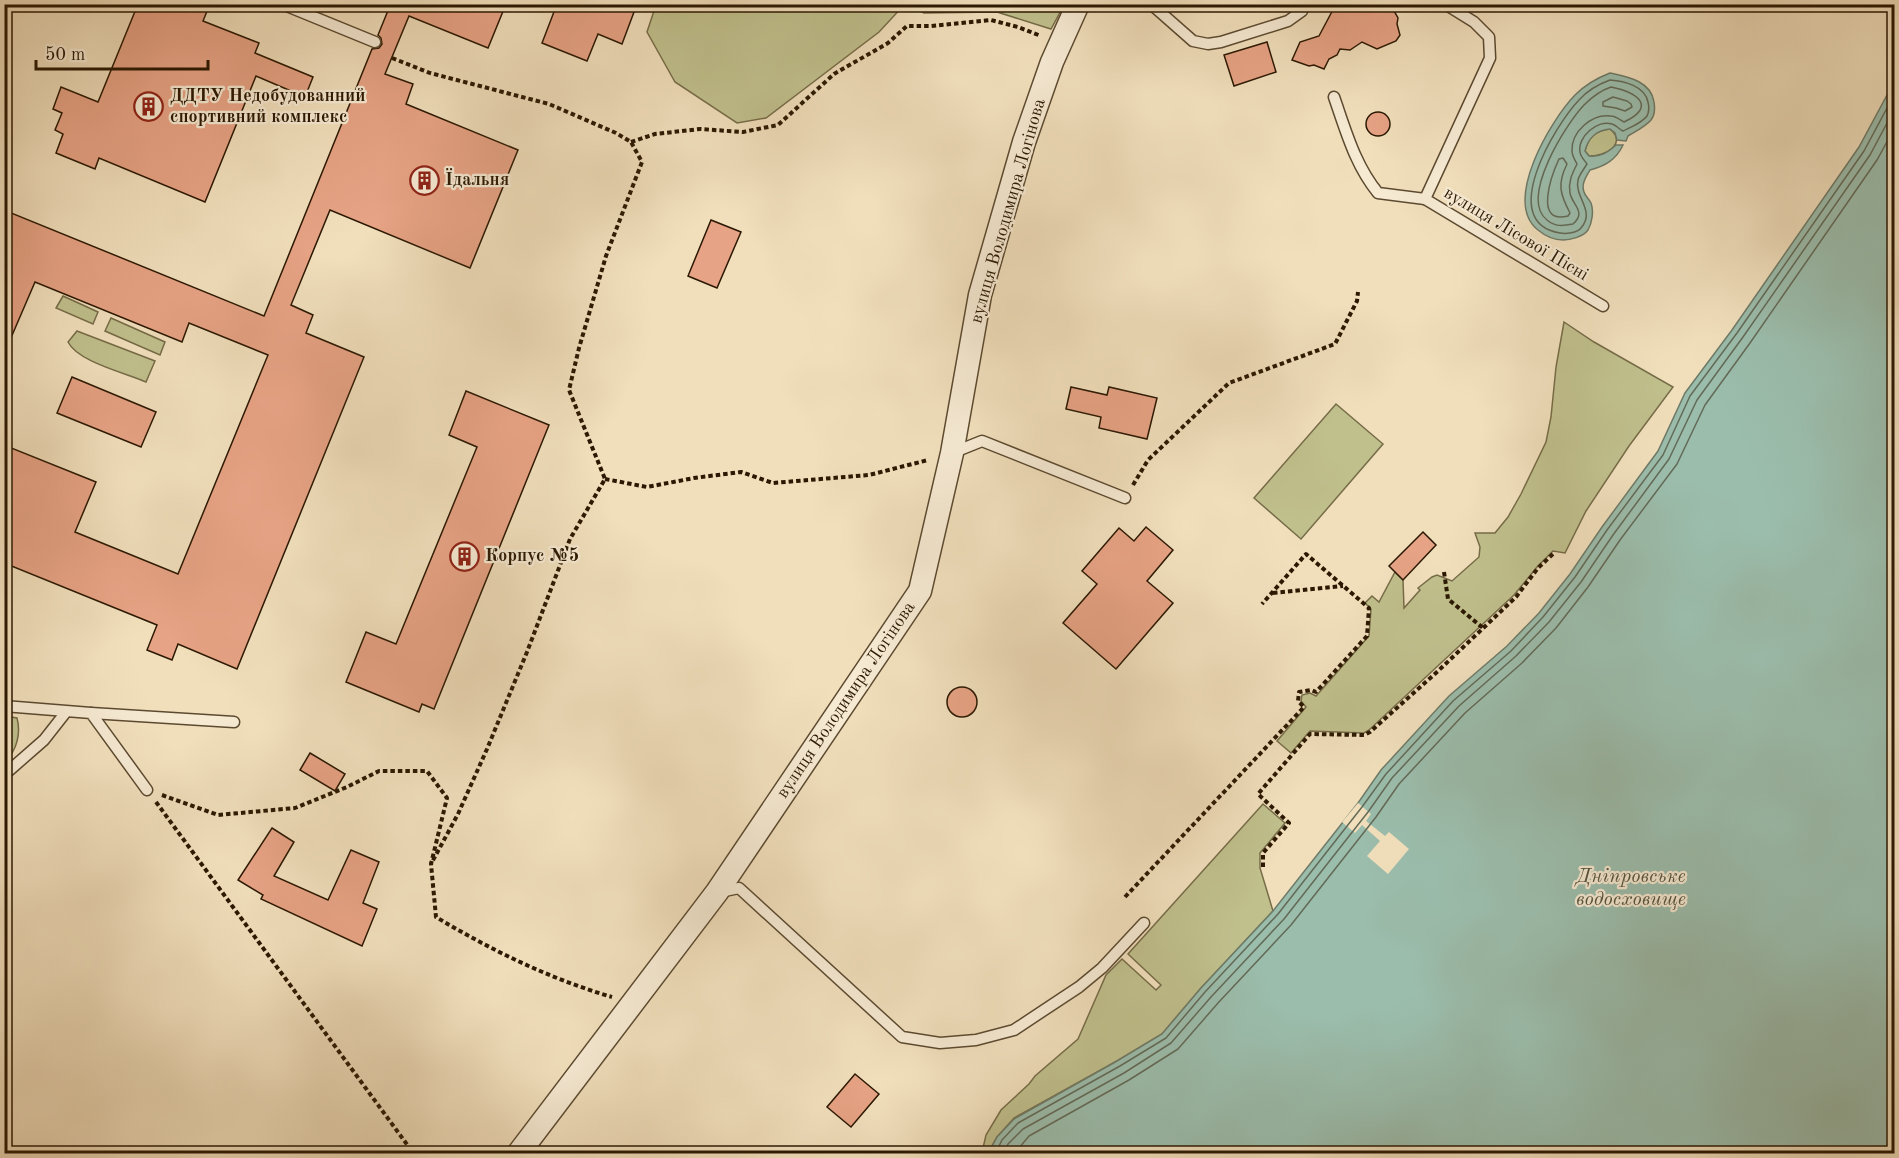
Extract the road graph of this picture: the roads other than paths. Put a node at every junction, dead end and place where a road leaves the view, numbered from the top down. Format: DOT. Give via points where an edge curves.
graph roads {
  1 [pos="282,4"];
  2 [pos="1078,4"];
  3 [pos="1151,4"];
  4 [pos="1305,4"];
  5 [pos="1445,4"];
  6 [pos="375,42"];
  7 [pos="1334,97"];
  8 [pos="1425,198"];
  9 [pos="1604,306"];
  10 [pos="952,453"];
  11 [pos="1125,498"];
  12 [pos="4,706"];
  13 [pos="66,711"];
  14 [pos="91,714"];
  15 [pos="234,723"];
  16 [pos="4,775"];
  17 [pos="147,790"];
  18 [pos="717,892"];
  19 [pos="1144,923"];
  20 [pos="518,1154"];
  1 -- 6 [label="lane"];
  2 -- 10 [label="street, вулиця Володимира Логінова" via="1052,62 1024,142 981,296"];
  3 -- 4 [label="lane" via="1193,41 1208,44 1288,21"];
  5 -- 8 [label="lane, вулиця Лісової Пісні" via="1474,21 1489,37 1490,58"];
  7 -- 8 [label="lane" via="1354,154 1378,193"];
  8 -- 9 [label="lane, вулиця Лісової Пісні"];
  10 -- 11 [label="lane" via="982,441"];
  10 -- 18 [label="street, вулиця Володимира Логінова" via="920,591"];
  12 -- 13 [label="lane"];
  13 -- 14 [label="lane"];
  13 -- 16 [label="lane" via="44,740"];
  14 -- 15 [label="lane"];
  14 -- 17 [label="lane"];
  18 -- 19 [label="lane" via="739,888 902,1037 940,1043 976,1040 1014,1030 1079,987"];
  18 -- 20 [label="street, вулиця Володимира Логінова"];
}
